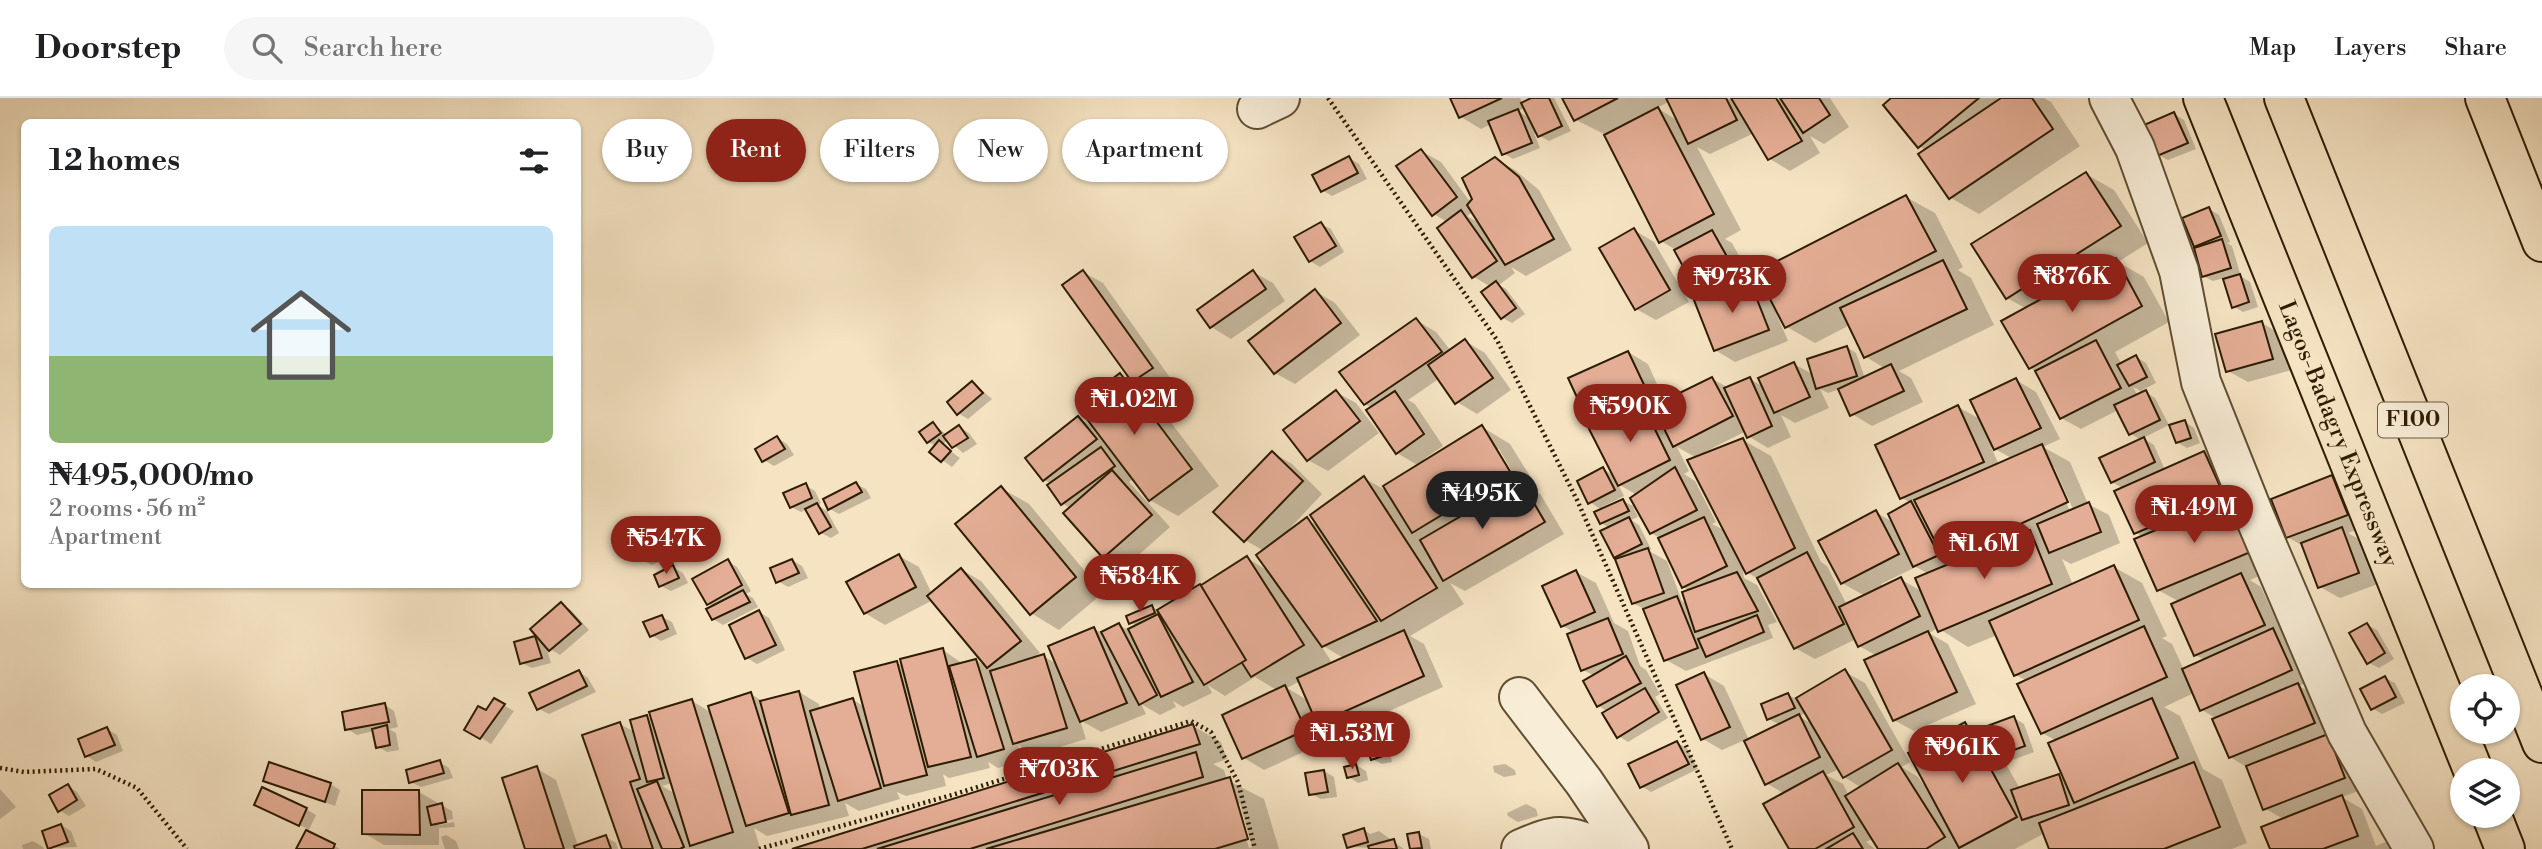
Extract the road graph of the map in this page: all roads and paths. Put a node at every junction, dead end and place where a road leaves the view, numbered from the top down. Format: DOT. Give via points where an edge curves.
graph roads {
  1 [pos="1328,98"];
  2 [pos="2109,98"];
  3 [pos="2203,98"];
  4 [pos="2284,98"];
  5 [pos="2485,98"];
  6 [pos="2542,242"];
  7 [pos="1519,697"];
  8 [pos="2542,743"];
  9 [pos="2468,758"];
  10 [pos="0,768"];
  11 [pos="2497,828"];
  12 [pos="187,849"];
  13 [pos="760,849"];
  14 [pos="1255,849"];
  15 [pos="1521,849"];
  16 [pos="1605,849"];
  17 [pos="1629,849"];
  18 [pos="1732,849"];
  19 [pos="2414,849"];
  20 [pos="2505,849"];
  1 -- 18 [label="path" via="1497,340 1577,500"];
  2 -- 19 [label="street" via="2135,148 2179,271 2201,382 2264,539 2347,733"];
  3 -- 9 [label="main road, Lagos-Badagry Expressway"];
  4 -- 8 [label="main road, F100"];
  5 -- 6 [label="main road"];
  7 -- 17 [label="street"];
  10 -- 12 [label="path" via="24,772 96,769 136,788"];
  11 -- 20 [label="main road"];
  13 -- 14 [label="path" via="1191,721 1210,732 1238,782"];
  15 -- 16 [label="street" via="1550,835 1563,835"];
}
